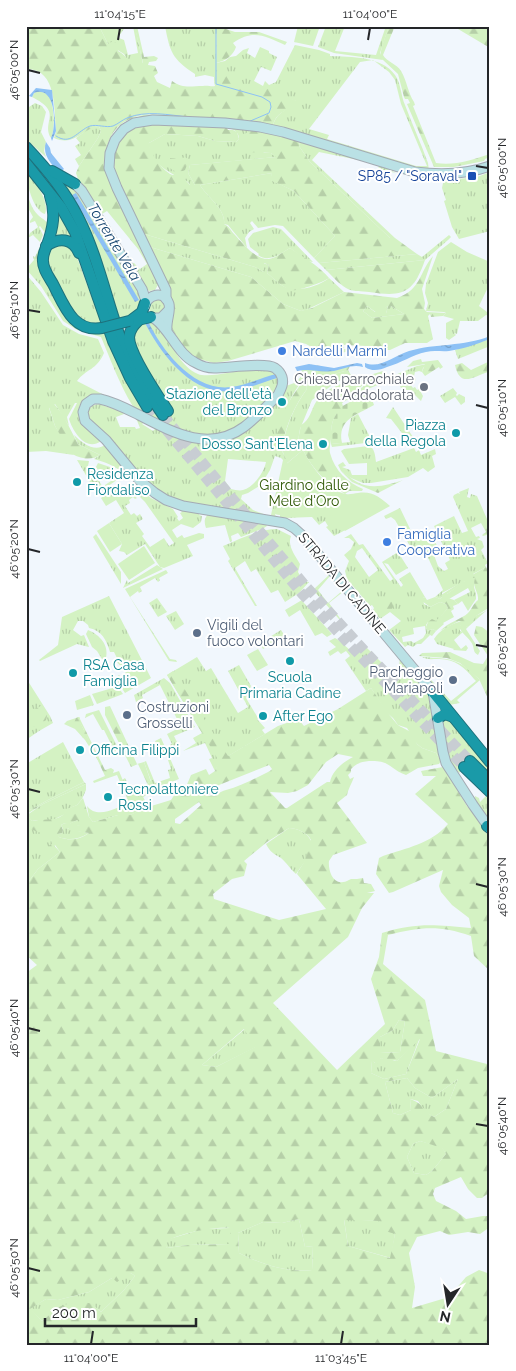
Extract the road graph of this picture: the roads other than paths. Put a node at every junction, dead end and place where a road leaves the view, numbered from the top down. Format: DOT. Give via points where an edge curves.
graph roads {
  1 [pos="26,147"];
  2 [pos="38,160"];
  3 [pos="26,163"];
  4 [pos="490,166"];
  5 [pos="44,184"];
  6 [pos="75,184"];
  7 [pos="46,246"];
  8 [pos="154,299"];
  9 [pos="100,302"];
  10 [pos="168,311"];
  11 [pos="153,318"];
  12 [pos="134,320"];
  13 [pos="167,329"];
  14 [pos="147,407"];
  15 [pos="433,692"];
  16 [pos="453,717"];
  17 [pos="438,718"];
  18 [pos="490,762"];
  19 [pos="490,781"];
  20 [pos="490,792"];
  21 [pos="489,827"];
  1 -- 2 [label="highway"];
  2 -- 6 [label="highway"];
  2 -- 12 [label="highway" via="78,217 127,355 165,413 130,344"];
  3 -- 5 [label="highway"];
  4 -- 8 [label="street" via="457,174 415,172 260,127 154,120 134,123 115,140 110,153 110,168 166,290"];
  5 -- 7 [label="highway" via="53,203 54,214"];
  5 -- 9 [label="highway" via="75,232"];
  6 -- 8 [label="street" via="142,290"];
  7 -- 9 [label="highway" via="59,240 74,244"];
  7 -- 12 [label="highway, bridge" via="43,264 70,317 83,327 95,330"];
  8 -- 10 [label="street" via="169,304"];
  8 -- 11 [label="street" via="146,313"];
  8 -- 12 [label="highway"];
  9 -- 14 [label="highway" via="125,368"];
  10 -- 11 [label="street" via="162,318"];
  10 -- 13 [label="street"];
  11 -- 12 [label="highway"];
  11 -- 13 [label="street, STRADA DI CADINE"];
  13 -- 15 [label="street, STRADA DI CADINE" via="190,360 211,368 269,366 280,375 282,389 244,427 216,439 181,435 100,399 93,399 84,407 83,416 88,424 117,451 144,485 166,500 192,508 285,523 294,528"];
  15 -- 16 [label="highway"];
  15 -- 17 [label="street"];
  16 -- 17 [label="highway" via="445,714"];
  16 -- 18 [label="highway"];
  17 -- 21 [label="street" via="446,763"];
  19 -- 20 [label="highway" via="467,764"];
}
